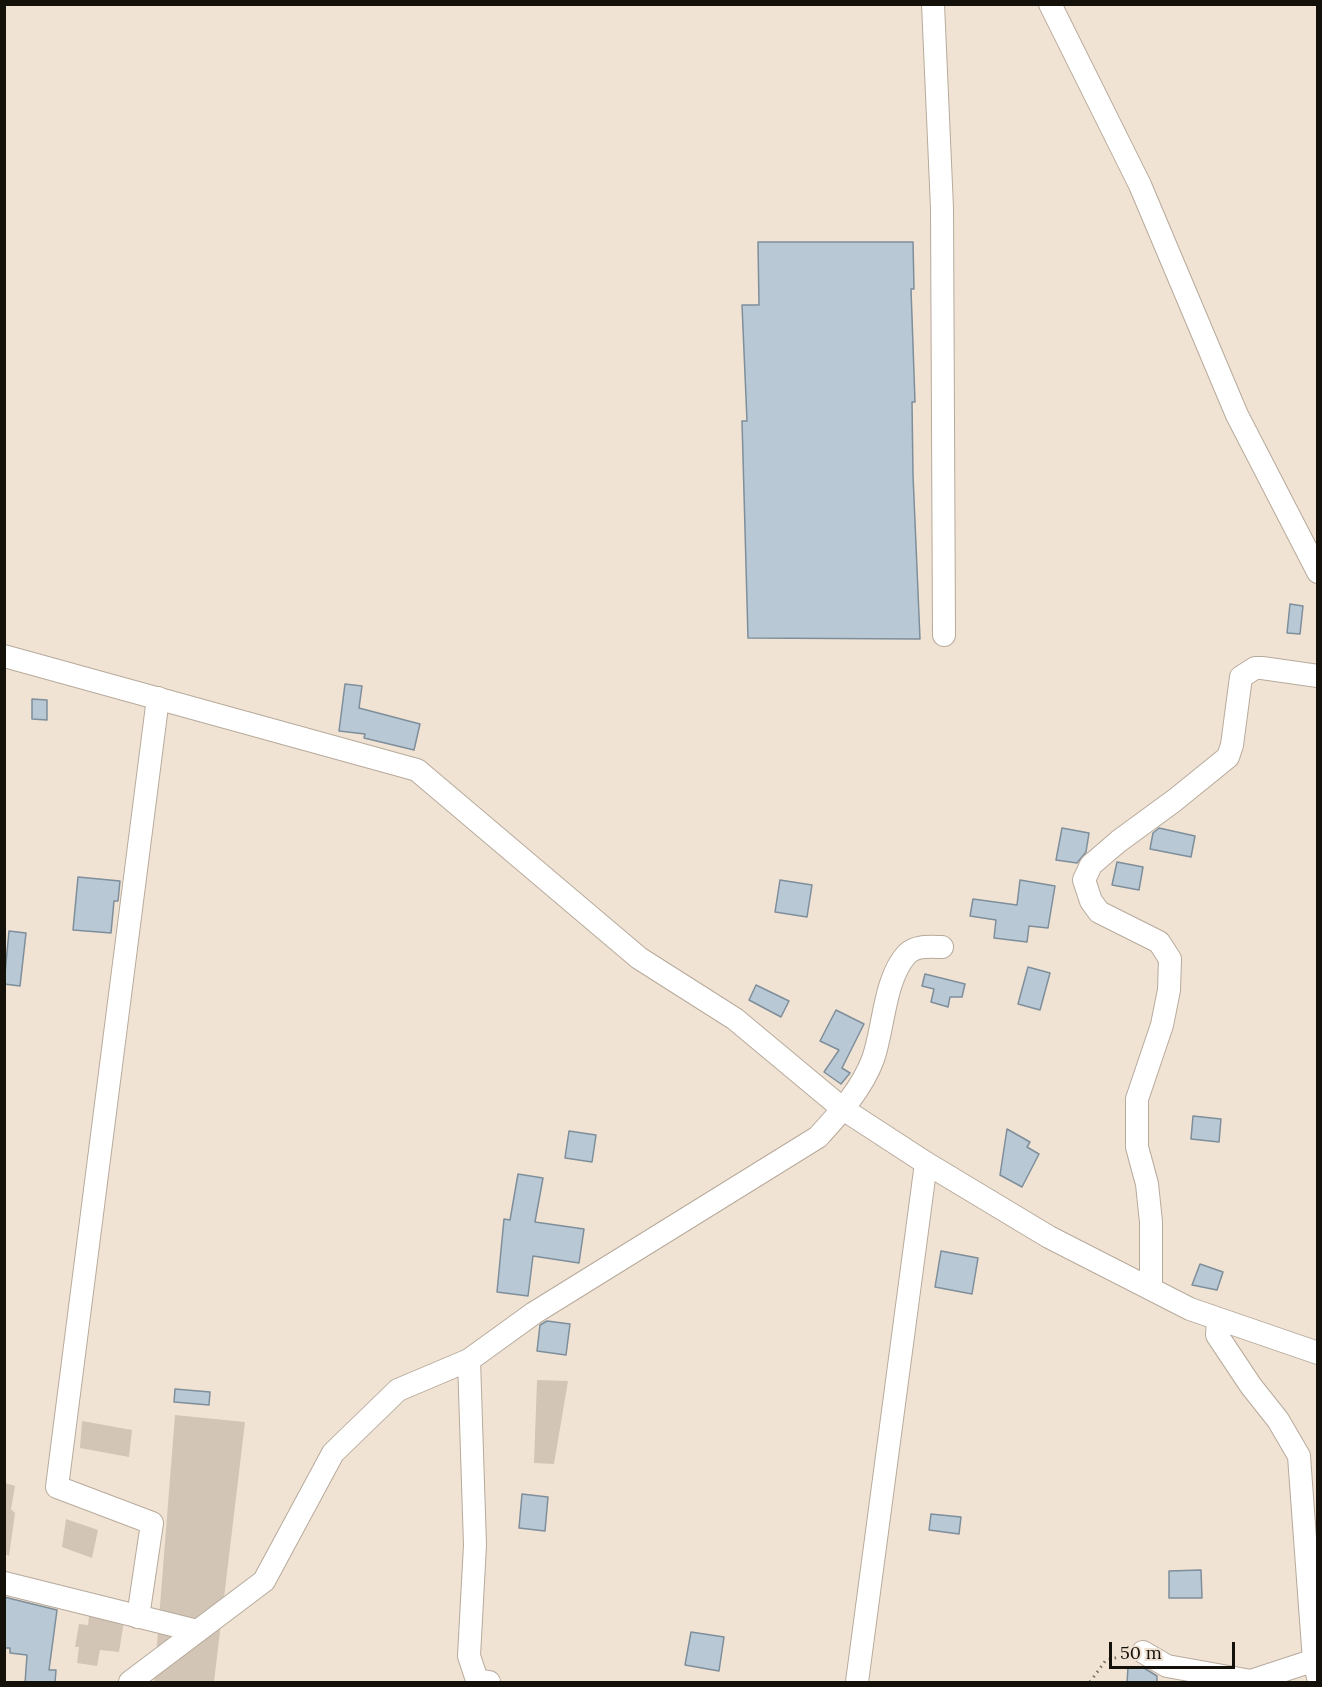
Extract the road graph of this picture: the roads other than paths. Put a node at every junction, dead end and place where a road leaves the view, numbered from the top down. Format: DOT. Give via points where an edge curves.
graph roads {
  1 [pos="933,4"];
  2 [pos="1050,4"];
  3 [pos="1308,532"];
  4 [pos="1317,572"];
  5 [pos="944,635"];
  6 [pos="4,656"];
  7 [pos="1317,676"];
  8 [pos="158,698"];
  9 [pos="942,947"];
  10 [pos="843,1109"];
  11 [pos="926,1163"];
  12 [pos="1150,1289"];
  13 [pos="1218,1319"];
  14 [pos="1317,1353"];
  15 [pos="469,1360"];
  16 [pos="4,1583"];
  17 [pos="138,1617"];
  18 [pos="197,1631"];
  19 [pos="1143,1652"];
  20 [pos="1310,1669"];
  21 [pos="1250,1682"];
  22 [pos="130,1683"];
  23 [pos="489,1683"];
  24 [pos="857,1683"];
  1 -- 5 [label="street" via="942,208"];
  2 -- 3 [label="street" via="1140,185 1237,416"];
  3 -- 4 [label="street"];
  6 -- 8 [label="street"];
  7 -- 12 [label="street" via="1255,668 1241,677 1228,757 1119,841 1091,865 1084,880 1099,912 1159,942 1170,959 1164,1014 1137,1099 1137,1147 1147,1184 1151,1222"];
  8 -- 10 [label="street" via="417,770 639,958 735,1019"];
  8 -- 17 [label="street" via="57,1487 152,1523"];
  9 -- 10 [label="street" via="921,947 908,953 898,969 873,1059"];
  10 -- 11 [label="street"];
  10 -- 15 [label="street" via="818,1137 534,1313"];
  11 -- 12 [label="street" via="1049,1237"];
  11 -- 24 [label="street"];
  12 -- 13 [label="street"];
  13 -- 14 [label="street"];
  13 -- 20 [label="street" via="1217,1335 1299,1456"];
  15 -- 18 [label="street" via="398,1390 333,1454 264,1581"];
  15 -- 23 [label="street" via="475,1545 469,1656 477,1680"];
  16 -- 17 [label="street"];
  17 -- 18 [label="street"];
  18 -- 22 [label="street"];
  19 -- 21 [label="street" via="1167,1666"];
  20 -- 21 [label="street"];
}
